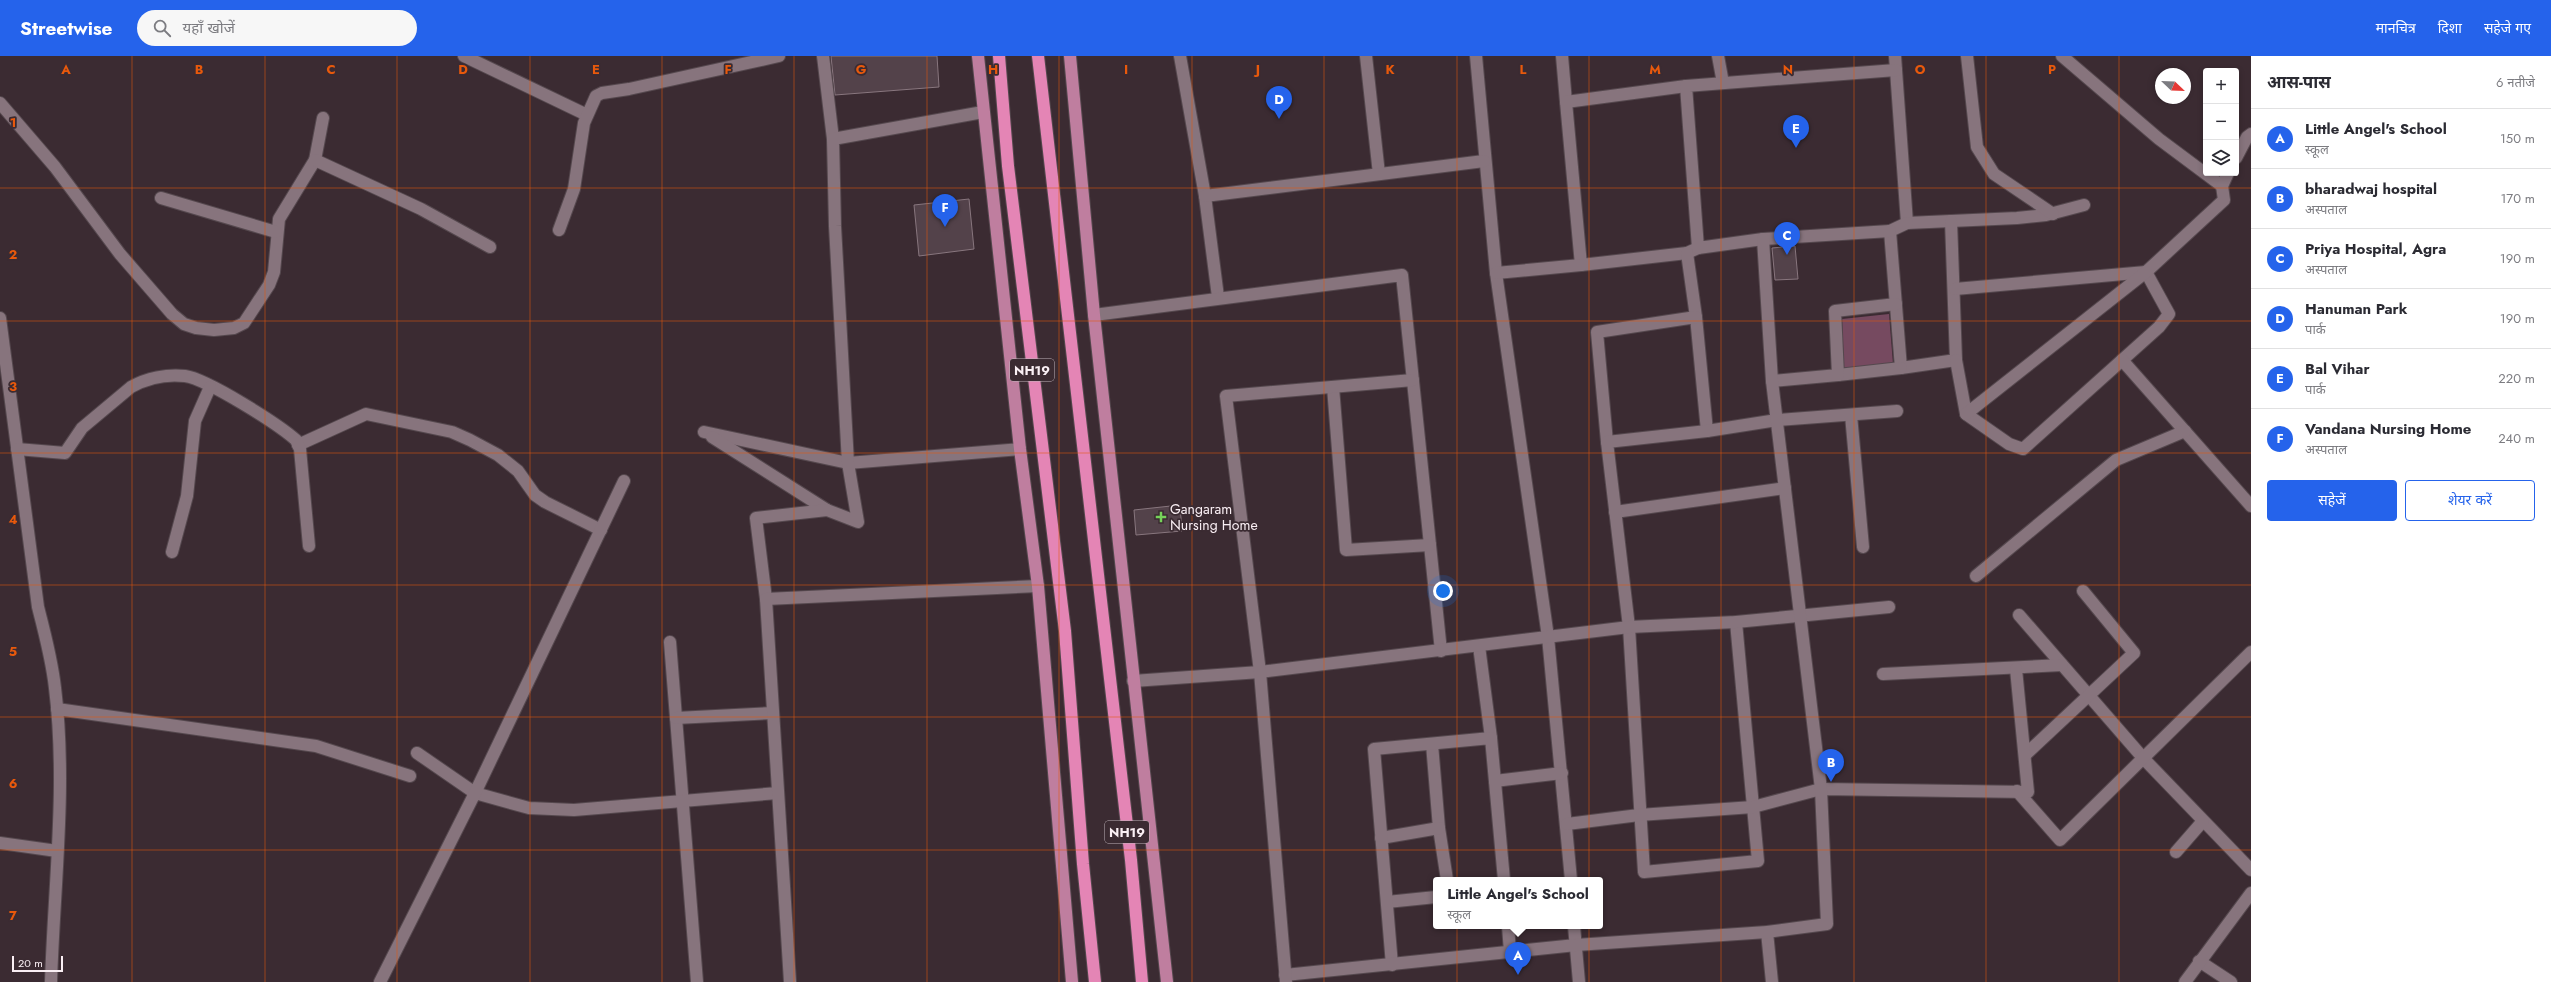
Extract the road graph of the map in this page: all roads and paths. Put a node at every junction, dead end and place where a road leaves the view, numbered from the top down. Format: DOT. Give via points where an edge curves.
graph roads {
  1 [pos="464,56"];
  2 [pos="779,56"];
  3 [pos="823,56"];
  4 [pos="978,56"];
  5 [pos="999,56"];
  6 [pos="1038,56"];
  7 [pos="1070,56"];
  8 [pos="1180,56"];
  9 [pos="1366,56"];
  10 [pos="1476,56"];
  11 [pos="1562,56"];
  12 [pos="1718,56"];
  13 [pos="1895,56"];
  14 [pos="1967,56"];
  15 [pos="2062,56"];
  16 [pos="1896,70"];
  17 [pos="1723,83"];
  18 [pos="1686,86"];
  19 [pos="0,102"];
  20 [pos="1566,102"];
  21 [pos="983,112"];
  22 [pos="587,115"];
  23 [pos="323,118"];
  24 [pos="2251,134"];
  25 [pos="833,139"];
  26 [pos="2239,152"];
  27 [pos="315,160"];
  28 [pos="1484,161"];
  29 [pos="1379,174"];
  30 [pos="2227,176"];
  31 [pos="2222,186"];
  32 [pos="1205,196"];
  33 [pos="161,198"];
  34 [pos="2084,205"];
  35 [pos="2053,214"];
  36 [pos="1951,221"];
  37 [pos="1907,223"];
  38 [pos="559,230"];
  39 [pos="276,232"];
  40 [pos="1890,232"];
  41 [pos="1763,239"];
  42 [pos="490,247"];
  43 [pos="1692,251"];
  44 [pos="1581,265"];
  45 [pos="2146,272"];
  46 [pos="1496,273"];
  47 [pos="1955,289"];
  48 [pos="1218,297"];
  49 [pos="1896,304"];
  50 [pos="1094,315"];
  51 [pos="1696,317"];
  52 [pos="0,318"];
  53 [pos="1956,360"];
  54 [pos="2122,360"];
  55 [pos="1901,368"];
  56 [pos="1838,375"];
  57 [pos="1413,380"];
  58 [pos="1772,381"];
  59 [pos="210,387"];
  60 [pos="1333,387"];
  61 [pos="1897,411"];
  62 [pos="1966,414"];
  63 [pos="1851,415"];
  64 [pos="1777,420"];
  65 [pos="1707,431"];
  66 [pos="2185,431"];
  67 [pos="1608,442"];
  68 [pos="298,445"];
  69 [pos="17,449"];
  70 [pos="1020,449"];
  71 [pos="848,463"];
  72 [pos="624,481"];
  73 [pos="1785,488"];
  74 [pos="2251,506"];
  75 [pos="827,510"];
  76 [pos="1615,512"];
  77 [pos="601,530"];
  78 [pos="1430,545"];
  79 [pos="308,546"];
  80 [pos="1863,546"];
  81 [pos="172,552"];
  82 [pos="1976,576"];
  83 [pos="1038,586"];
  84 [pos="2083,591"];
  85 [pos="766,599"];
  86 [pos="1888,607"];
  87 [pos="1799,615"];
  88 [pos="2019,616"];
  89 [pos="1736,622"];
  90 [pos="1629,627"];
  91 [pos="1548,637"];
  92 [pos="670,642"];
  93 [pos="1479,646"];
  94 [pos="1441,650"];
  95 [pos="2251,652"];
  96 [pos="2062,665"];
  97 [pos="2016,669"];
  98 [pos="1260,672"];
  99 [pos="1883,674"];
  100 [pos="1133,681"];
  101 [pos="2089,696"];
  102 [pos="57,709"];
  103 [pos="773,713"];
  104 [pos="676,718"];
  105 [pos="1491,738"];
  106 [pos="1432,744"];
  107 [pos="417,753"];
  108 [pos="2025,755"];
  109 [pos="2144,759"];
  110 [pos="1562,773"];
  111 [pos="410,776"];
  112 [pos="1495,781"];
  113 [pos="1821,789"];
  114 [pos="2017,791"];
  115 [pos="475,793"];
  116 [pos="778,793"];
  117 [pos="683,801"];
  118 [pos="1753,807"];
  119 [pos="1639,815"];
  120 [pos="2203,820"];
  121 [pos="1567,824"];
  122 [pos="1440,828"];
  123 [pos="1381,838"];
  124 [pos="0,842"];
  125 [pos="57,851"];
  126 [pos="2176,852"];
  127 [pos="2251,870"];
  128 [pos="1447,877"];
  129 [pos="1504,877"];
  130 [pos="1571,877"];
  131 [pos="2251,893"];
  132 [pos="1433,896"];
  133 [pos="1387,902"];
  134 [pos="1508,929"];
  135 [pos="1574,929"];
  136 [pos="1767,932"];
  137 [pos="1576,945"];
  138 [pos="1510,952"];
  139 [pos="2199,961"];
  140 [pos="1392,965"];
  141 [pos="1285,978"];
  142 [pos="51,982"];
  143 [pos="380,982"];
  144 [pos="697,982"];
  145 [pos="790,982"];
  146 [pos="1072,982"];
  147 [pos="1095,982"];
  148 [pos="1142,982"];
  149 [pos="1167,982"];
  150 [pos="1579,982"];
  151 [pos="1772,982"];
  152 [pos="2185,982"];
  153 [pos="2231,982"];
  1 -- 22 [label="street"];
  2 -- 22 [label="street" via="602,93 591,102"];
  3 -- 25 [label="street"];
  4 -- 21 [label="main road"];
  5 -- 147 [label="highway, NH19" via="1008,166 1065,631 1082,864"];
  6 -- 148 [label="highway, NH19"];
  7 -- 50 [label="main road"];
  8 -- 32 [label="street"];
  9 -- 29 [label="street"];
  10 -- 28 [label="street"];
  11 -- 20 [label="street"];
  12 -- 17 [label="street"];
  13 -- 16 [label="street"];
  14 -- 35 [label="street" via="1977,147 1994,174"];
  15 -- 31 [label="street" via="2159,139"];
  16 -- 17 [label="street"];
  16 -- 37 [label="street"];
  17 -- 18 [label="street"];
  18 -- 20 [label="street"];
  18 -- 43 [label="street"];
  19 -- 39 [label="street" via="55,167 120,254 172,314 184,324 214,330 234,328 244,322 269,285 274,272"];
  20 -- 44 [label="street"];
  21 -- 25 [label="street"];
  21 -- 70 [label="main road"];
  22 -- 38 [label="street" via="581,136 574,189"];
  23 -- 27 [label="street"];
  24 -- 26 [label="street"];
  25 -- 71 [label="street" via="835,226"];
  27 -- 39 [label="street" via="279,220"];
  27 -- 42 [label="street" via="421,209"];
  28 -- 29 [label="street"];
  28 -- 46 [label="street"];
  29 -- 32 [label="street"];
  30 -- 31 [label="street"];
  31 -- 45 [label="street" via="2224,200"];
  32 -- 48 [label="street"];
  33 -- 39 [label="street"];
  34 -- 35 [label="street"];
  35 -- 36 [label="street"];
  36 -- 37 [label="street"];
  36 -- 47 [label="street"];
  37 -- 40 [label="street"];
  40 -- 41 [label="street"];
  40 -- 49 [label="street"];
  41 -- 43 [label="street"];
  41 -- 58 [label="street"];
  43 -- 44 [label="street"];
  43 -- 51 [label="street"];
  44 -- 46 [label="street"];
  45 -- 47 [label="street"];
  45 -- 54 [label="street" via="2169,314 2159,327"];
  45 -- 62 [label="street"];
  46 -- 91 [label="street"];
  47 -- 53 [label="street"];
  48 -- 50 [label="street"];
  48 -- 57 [label="street" via="1402,275"];
  49 -- 55 [label="street"];
  49 -- 56 [label="street" via="1835,311"];
  50 -- 100 [label="main road"];
  51 -- 65 [label="street"];
  51 -- 67 [label="street" via="1596,332"];
  52 -- 69 [label="street"];
  53 -- 55 [label="street"];
  53 -- 62 [label="street"];
  54 -- 62 [label="street" via="2023,449 2009,444"];
  54 -- 66 [label="street"];
  55 -- 56 [label="street"];
  56 -- 58 [label="street"];
  57 -- 60 [label="street"];
  57 -- 78 [label="street"];
  58 -- 64 [label="street"];
  59 -- 68 [label="street" via="289,434"];
  59 -- 69 [label="street" via="185,376 141,382 82,428 65,453"];
  59 -- 81 [label="street" via="195,421 187,496"];
  60 -- 78 [label="street" via="1346,550"];
  60 -- 98 [label="street" via="1226,396"];
  61 -- 63 [label="street"];
  63 -- 64 [label="street"];
  63 -- 80 [label="street"];
  64 -- 65 [label="street"];
  64 -- 73 [label="street"];
  65 -- 67 [label="street"];
  66 -- 74 [label="street"];
  66 -- 82 [label="street" via="2116,460"];
  67 -- 76 [label="street"];
  68 -- 77 [label="street" via="366,414 452,432 498,455 518,471 535,495 545,502"];
  68 -- 79 [label="street"];
  69 -- 102 [label="street" via="38,608 48,647"];
  70 -- 71 [label="street"];
  70 -- 83 [label="main road"];
  71 -- 75 [label="street" via="858,522"];
  71 -- 75 [label="street" via="704,432"];
  72 -- 77 [label="street"];
  73 -- 76 [label="street"];
  73 -- 87 [label="street"];
  75 -- 85 [label="street" via="756,518"];
  76 -- 90 [label="street"];
  77 -- 115 [label="street"];
  78 -- 94 [label="street"];
  83 -- 85 [label="street"];
  83 -- 146 [label="main road"];
  84 -- 101 [label="street" via="2134,653"];
  85 -- 103 [label="street"];
  86 -- 87 [label="street"];
  87 -- 89 [label="street"];
  87 -- 113 [label="street"];
  88 -- 96 [label="street"];
  89 -- 90 [label="street"];
  89 -- 118 [label="street"];
  90 -- 91 [label="street"];
  90 -- 119 [label="street"];
  91 -- 93 [label="street"];
  91 -- 110 [label="street"];
  92 -- 104 [label="street"];
  93 -- 94 [label="street"];
  93 -- 105 [label="street"];
  94 -- 98 [label="street"];
  95 -- 109 [label="street"];
  96 -- 97 [label="street"];
  96 -- 101 [label="street"];
  97 -- 99 [label="street"];
  97 -- 108 [label="street"];
  98 -- 100 [label="street"];
  98 -- 141 [label="street"];
  100 -- 149 [label="main road"];
  101 -- 108 [label="street"];
  101 -- 109 [label="street"];
  102 -- 111 [label="street" via="316,746"];
  102 -- 125 [label="street"];
  103 -- 104 [label="street"];
  103 -- 116 [label="street"];
  104 -- 117 [label="street"];
  105 -- 106 [label="street"];
  105 -- 112 [label="street"];
  106 -- 122 [label="street"];
  106 -- 123 [label="street" via="1374,749"];
  107 -- 115 [label="street"];
  108 -- 114 [label="street" via="2028,792"];
  109 -- 114 [label="street" via="2060,840"];
  109 -- 120 [label="street"];
  110 -- 112 [label="street"];
  110 -- 121 [label="street"];
  112 -- 129 [label="street"];
  113 -- 114 [label="street"];
  113 -- 118 [label="street"];
  113 -- 136 [label="street" via="1827,924"];
  115 -- 117 [label="street" via="529,808 574,810"];
  115 -- 143 [label="street"];
  116 -- 117 [label="street"];
  116 -- 145 [label="street"];
  117 -- 144 [label="street"];
  118 -- 119 [label="street"];
  118 -- 119 [label="street" via="1758,861 1644,872"];
  119 -- 121 [label="street"];
  120 -- 126 [label="street"];
  120 -- 127 [label="street"];
  121 -- 130 [label="street"];
  122 -- 123 [label="street"];
  122 -- 128 [label="street"];
  123 -- 133 [label="street"];
  124 -- 125 [label="street"];
  125 -- 142 [label="street"];
  131 -- 139 [label="street"];
  132 -- 133 [label="street"];
  133 -- 140 [label="street"];
  134 -- 138 [label="street"];
  135 -- 137 [label="street"];
  136 -- 137 [label="street"];
  136 -- 151 [label="street"];
  137 -- 138 [label="street"];
  137 -- 150 [label="street"];
  138 -- 140 [label="street"];
  139 -- 152 [label="street"];
  139 -- 153 [label="street"];
  140 -- 141 [label="street"];
}
